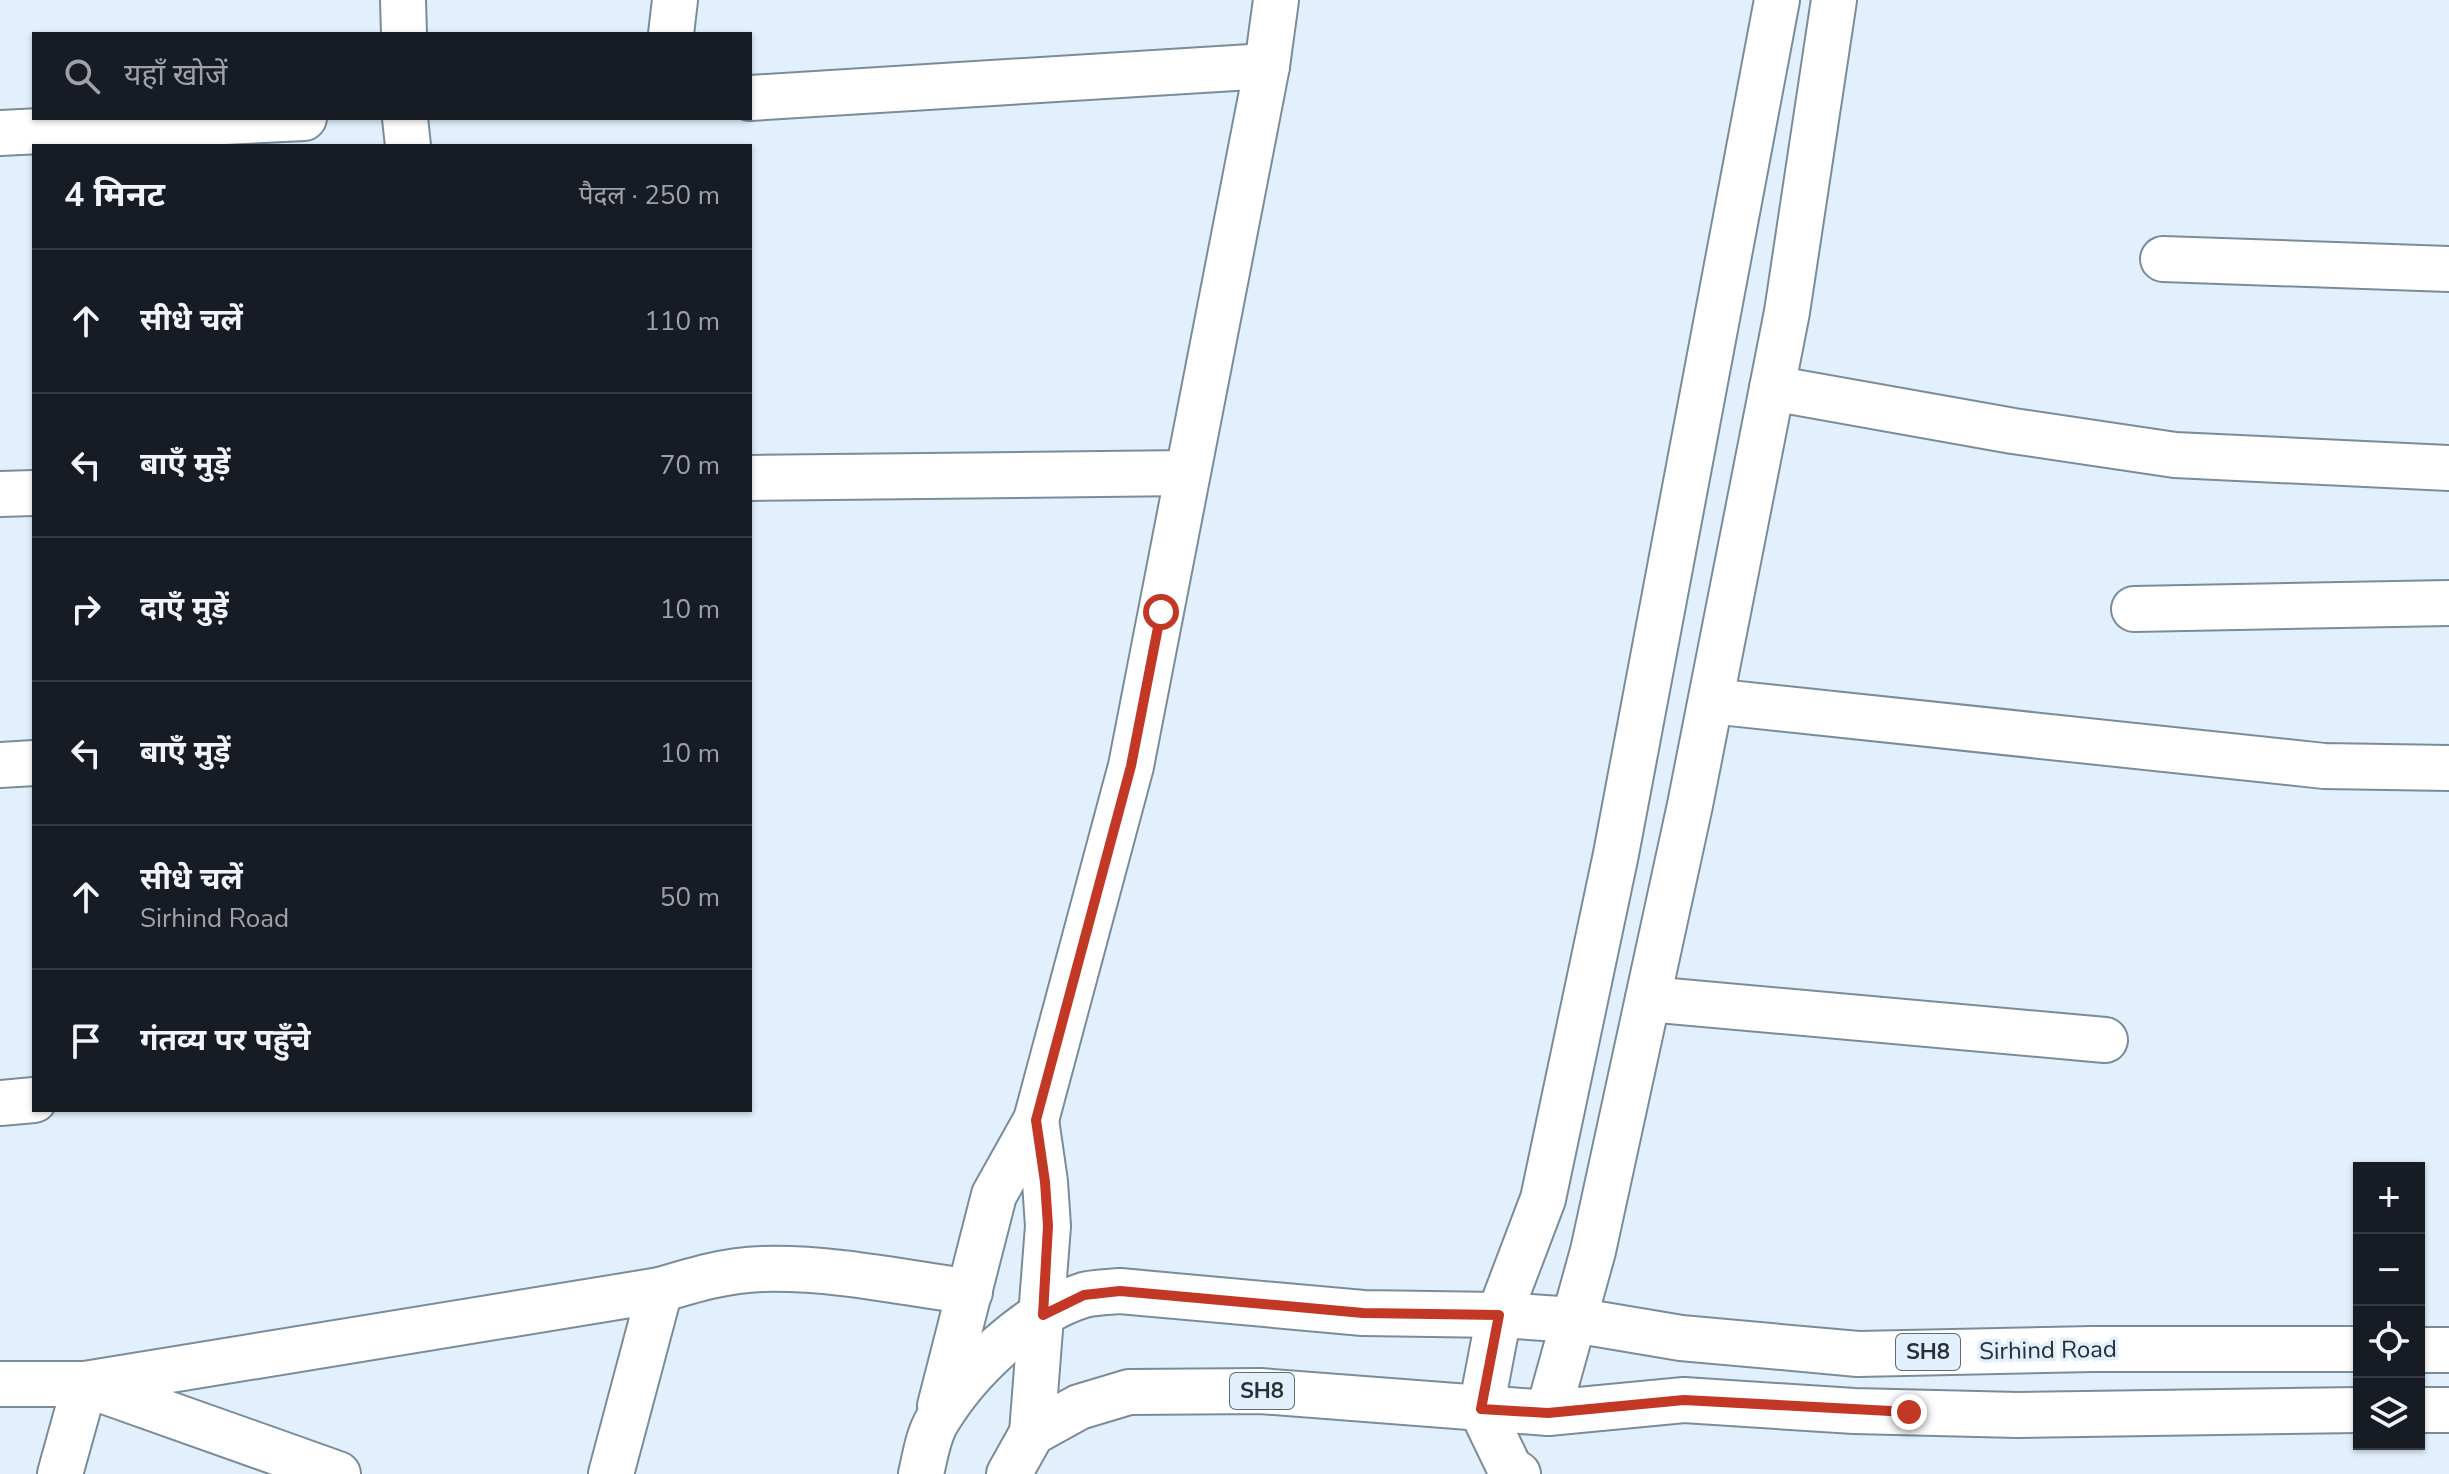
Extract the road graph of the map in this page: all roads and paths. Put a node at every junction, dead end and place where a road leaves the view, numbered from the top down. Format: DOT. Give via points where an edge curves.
graph roads {
  1 [pos="403,0"];
  2 [pos="675,0"];
  3 [pos="1276,0"];
  4 [pos="1777,0"];
  5 [pos="1834,0"];
  6 [pos="404,32"];
  7 [pos="671,32"];
  8 [pos="1267,66"];
  9 [pos="752,98"];
  10 [pos="263,120"];
  11 [pos="405,120"];
  12 [pos="0,133"];
  13 [pos="408,144"];
  14 [pos="2163,259"];
  15 [pos="2449,269"];
  16 [pos="1772,388"];
  17 [pos="2449,468"];
  18 [pos="1187,473"];
  19 [pos="752,478"];
  20 [pos="32,493"];
  21 [pos="0,494"];
  22 [pos="2449,603"];
  23 [pos="2134,609"];
  24 [pos="1711,701"];
  25 [pos="32,763"];
  26 [pos="0,765"];
  27 [pos="2449,768"];
  28 [pos="1648,999"];
  29 [pos="2105,1040"];
  30 [pos="32,1100"];
  31 [pos="0,1103"];
  32 [pos="1036,1120"];
  33 [pos="660,1290"];
  34 [pos="970,1292"];
  35 [pos="1043,1315"];
  36 [pos="1499,1315"];
  37 [pos="1574,1320"];
  38 [pos="2353,1349"];
  39 [pos="2425,1350"];
  40 [pos="2449,1350"];
  41 [pos="0,1384"];
  42 [pos="85,1384"];
  43 [pos="1481,1409"];
  44 [pos="2353,1410"];
  45 [pos="2425,1410"];
  46 [pos="2449,1410"];
  47 [pos="1548,1413"];
  48 [pos="935,1424"];
  49 [pos="1032,1433"];
  50 [pos="1514,1471"];
  51 [pos="60,1474"];
  52 [pos="338,1474"];
  53 [pos="611,1474"];
  54 [pos="921,1474"];
  55 [pos="1009,1474"];
  1 -- 6 [label="main road"];
  2 -- 7 [label="main road"];
  3 -- 8 [label="main road"];
  4 -- 36 [label="main road" via="1616,854 1543,1199"];
  5 -- 16 [label="main road"];
  8 -- 9 [label="main road"];
  8 -- 18 [label="main road"];
  10 -- 12 [label="main road"];
  11 -- 13 [label="main road"];
  14 -- 15 [label="main road"];
  16 -- 17 [label="main road" via="2175,455"];
  16 -- 24 [label="main road"];
  18 -- 19 [label="main road"];
  18 -- 32 [label="main road" via="1131,766"];
  20 -- 21 [label="main road"];
  22 -- 23 [label="main road"];
  24 -- 27 [label="main road" via="2324,766"];
  24 -- 28 [label="main road"];
  25 -- 26 [label="main road"];
  28 -- 29 [label="main road"];
  28 -- 37 [label="main road"];
  30 -- 31 [label="main road"];
  32 -- 34 [label="main road" via="994,1195"];
  32 -- 35 [label="main road" via="1048,1226"];
  33 -- 34 [label="main road" via="713,1274 808,1269"];
  33 -- 42 [label="main road"];
  33 -- 53 [label="main road"];
  34 -- 48 [label="main road"];
  35 -- 36 [label="main road, SH8" via="1084,1295 1120,1291 1363,1313"];
  35 -- 48 [label="main road, SH8" via="971,1374"];
  35 -- 49 [label="main road"];
  36 -- 37 [label="main road, Sirhind Road / SH8"];
  36 -- 43 [label="main road"];
  37 -- 38 [label="main road, Sirhind Road / SH8" via="1681,1338 1858,1354"];
  37 -- 47 [label="main road"];
  39 -- 40 [label="main road"];
  41 -- 42 [label="main road"];
  42 -- 51 [label="main road"];
  42 -- 52 [label="main road"];
  43 -- 47 [label="main road, SH8"];
  43 -- 49 [label="main road, SH8" via="1260,1391 1129,1392 1079,1407"];
  43 -- 50 [label="main road"];
  44 -- 47 [label="main road, SH8" via="2004,1414 1684,1400"];
  45 -- 46 [label="main road"];
  47 -- 50 [label="main road"];
  48 -- 54 [label="main road, SH8"];
  49 -- 55 [label="main road"];
}
